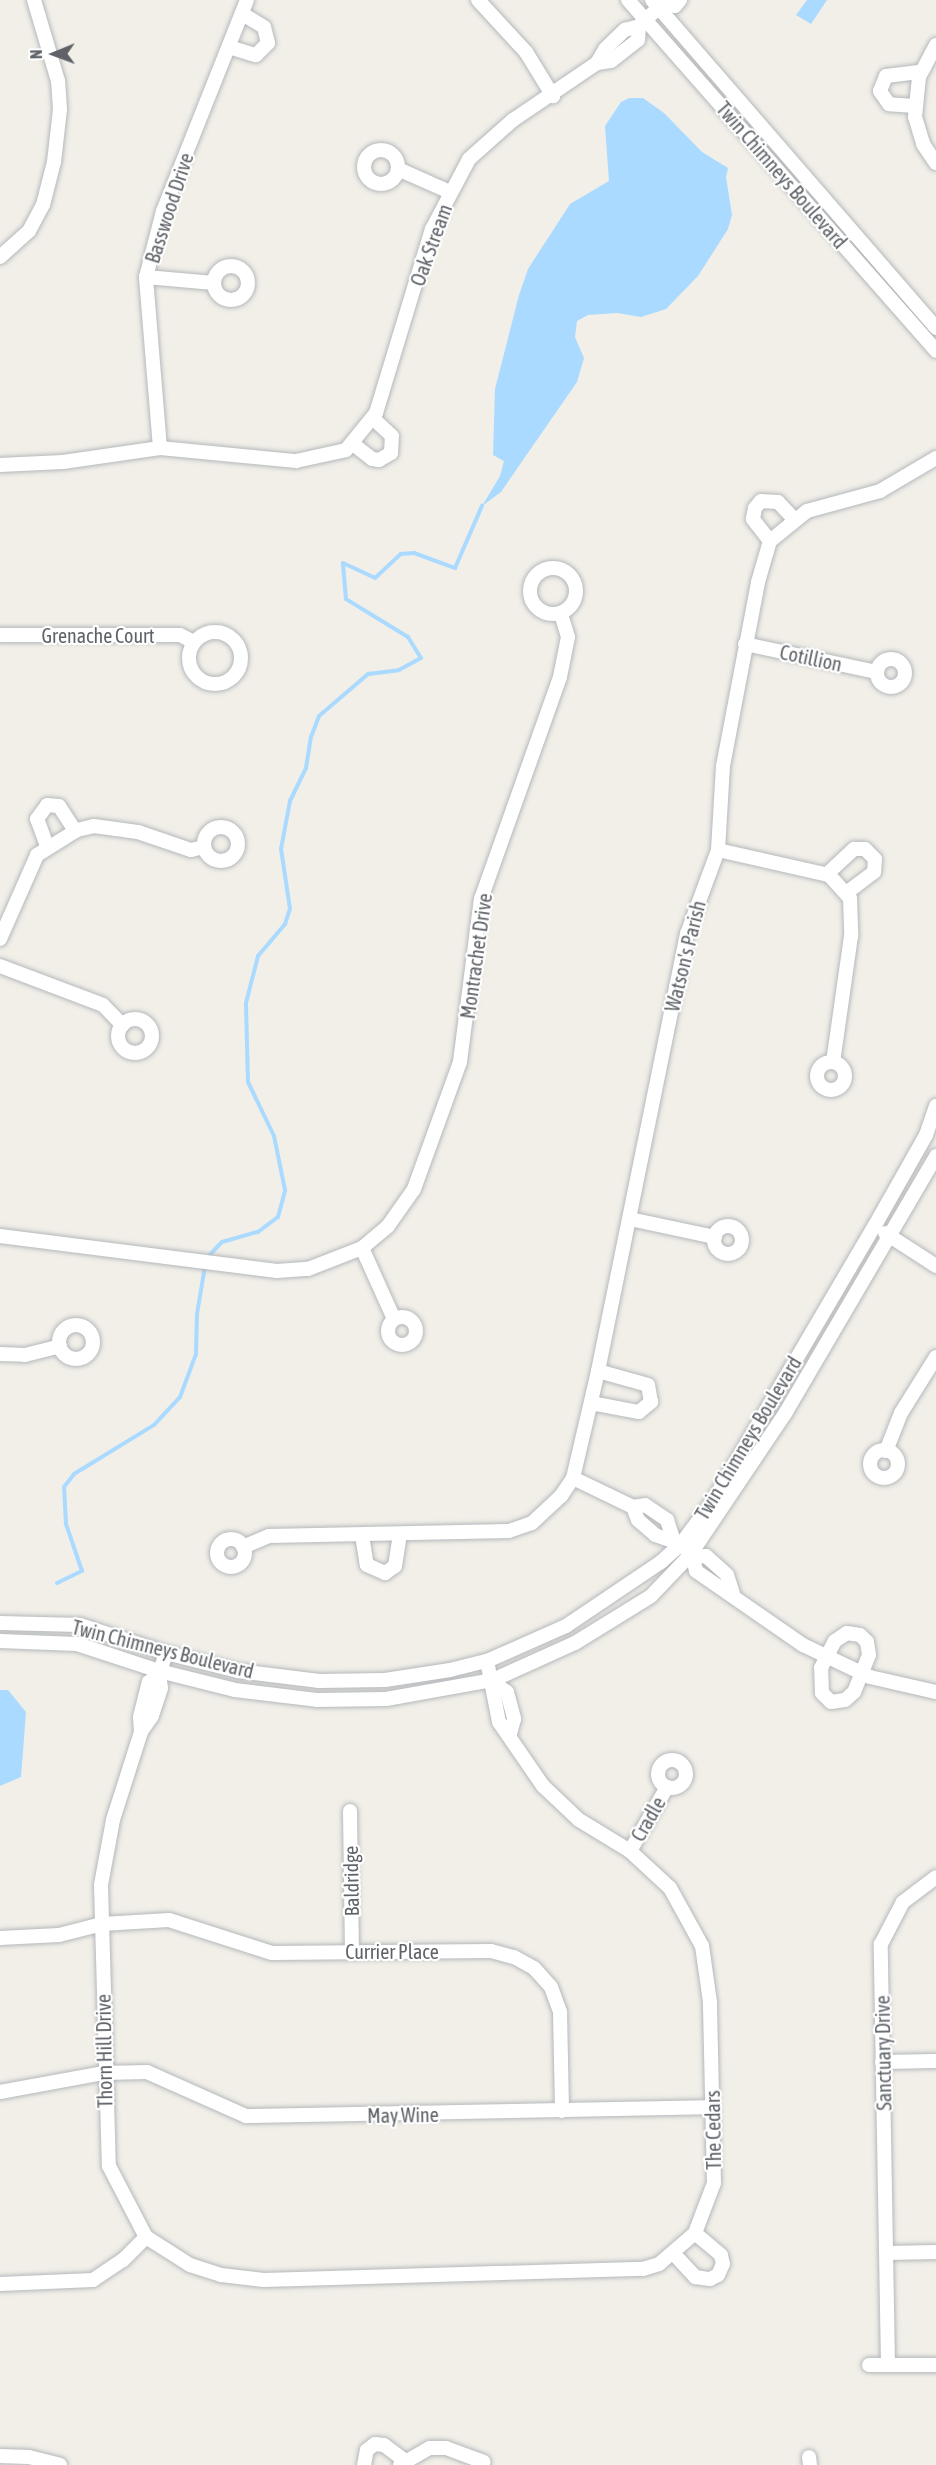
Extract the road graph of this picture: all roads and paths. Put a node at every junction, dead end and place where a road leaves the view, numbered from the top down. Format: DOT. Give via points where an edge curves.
graph roads {
  1 [pos="34,0"];
  2 [pos="248,0"];
  3 [pos="478,0"];
  4 [pos="627,0"];
  5 [pos="680,0"];
  6 [pos="660,3"];
  7 [pos="242,14"];
  8 [pos="642,23"];
  9 [pos="936,45"];
  10 [pos="229,47"];
  11 [pos="921,72"];
  12 [pos="553,96"];
  13 [pos="915,106"];
  14 [pos="936,162"];
  15 [pos="398,169"];
  16 [pos="450,192"];
  17 [pos="0,257"];
  18 [pos="146,277"];
  19 [pos="214,283"];
  20 [pos="936,328"];
  21 [pos="936,351"];
  22 [pos="373,418"];
  23 [pos="353,444"];
  24 [pos="160,448"];
  25 [pos="936,458"];
  26 [pos="0,465"];
  27 [pos="795,519"];
  28 [pos="770,541"];
  29 [pos="561,614"];
  30 [pos="0,635"];
  31 [pos="194,642"];
  32 [pos="745,644"];
  33 [pos="877,672"];
  34 [pos="75,831"];
  35 [pos="47,846"];
  36 [pos="204,847"];
  37 [pos="718,850"];
  38 [pos="827,874"];
  39 [pos="846,893"];
  40 [pos="0,939"];
  41 [pos="0,966"];
  42 [pos="122,1025"];
  43 [pos="833,1062"];
  44 [pos="936,1106"];
  45 [pos="936,1156"];
  46 [pos="630,1219"];
  47 [pos="874,1227"];
  48 [pos="0,1236"];
  49 [pos="715,1237"];
  50 [pos="891,1237"];
  51 [pos="362,1248"];
  52 [pos="936,1266"];
  53 [pos="394,1319"];
  54 [pos="60,1346"];
  55 [pos="0,1354"];
  56 [pos="936,1357"];
  57 [pos="598,1371"];
  58 [pos="591,1402"];
  59 [pos="886,1451"];
  60 [pos="573,1478"];
  61 [pos="400,1534"];
  62 [pos="362,1535"];
  63 [pos="677,1541"];
  64 [pos="243,1547"];
  65 [pos="692,1556"];
  66 [pos="0,1623"];
  67 [pos="0,1641"];
  68 [pos="166,1653"];
  69 [pos="825,1658"];
  70 [pos="487,1661"];
  71 [pos="159,1673"];
  72 [pos="861,1673"];
  73 [pos="494,1681"];
  74 [pos="936,1692"];
  75 [pos="667,1787"];
  76 [pos="350,1810"];
  77 [pos="630,1851"];
  78 [pos="936,1877"];
  79 [pos="102,1923"];
  80 [pos="0,1938"];
  81 [pos="352,1951"];
  82 [pos="936,2061"];
  83 [pos="882,2062"];
  84 [pos="104,2073"];
  85 [pos="0,2092"];
  86 [pos="712,2108"];
  87 [pos="562,2111"];
  88 [pos="695,2233"];
  89 [pos="146,2237"];
  90 [pos="936,2252"];
  91 [pos="673,2253"];
  92 [pos="887,2253"];
  93 [pos="264,2280"];
  94 [pos="0,2284"];
  95 [pos="888,2365"];
  96 [pos="936,2365"];
  97 [pos="869,2366"];
  98 [pos="0,2456"];
  99 [pos="484,2462"];
  100 [pos="403,2463"];
  101 [pos="60,2465"];
  102 [pos="364,2465"];
  1 -- 17 [label="street" via="58,81 60,109 54,162 43,205 29,231"];
  2 -- 7 [label="street, Basswood Drive"];
  3 -- 12 [label="street" via="526,52"];
  4 -- 8 [label="street, Twin Chimneys Boulevard"];
  5 -- 6 [label="street" via="675,6"];
  6 -- 8 [label="street, Oak Stream"];
  6 -- 20 [label="street, Twin Chimneys Boulevard"];
  7 -- 10 [label="street, Basswood Drive"];
  7 -- 10 [label="street" via="264,27 268,43 256,55"];
  8 -- 12 [label="street, Oak Stream" via="638,40 611,61 597,63"];
  8 -- 21 [label="street, Twin Chimneys Boulevard"];
  9 -- 11 [label="street"];
  10 -- 18 [label="street, Basswood Drive" via="163,212"];
  11 -- 13 [label="street"];
  11 -- 13 [label="street" via="886,76 879,91 889,104"];
  12 -- 16 [label="street, Oak Stream" via="513,120 476,151"];
  13 -- 14 [label="street" via="923,144"];
  15 -- 16 [label="street"];
  16 -- 22 [label="street, Oak Stream" via="432,229 387,387"];
  18 -- 19 [label="street"];
  18 -- 24 [label="street, Basswood Drive"];
  22 -- 23 [label="street, Oak Stream"];
  22 -- 23 [label="street" via="392,436 391,453 379,460 372,459"];
  23 -- 24 [label="street, Oak Stream" via="326,458 296,461"];
  24 -- 26 [label="street, Oak Stream" via="63,462"];
  25 -- 27 [label="street" via="900,483 815,508"];
  27 -- 28 [label="street"];
  27 -- 28 [label="street" via="778,502 761,501 753,519"];
  28 -- 32 [label="street, Watson's Parish"];
  29 -- 51 [label="street, Montrachet Drive" via="568,637 560,677 481,899 460,1062 414,1189 388,1226"];
  30 -- 31 [label="street, Grenache Court" via="180,635"];
  32 -- 33 [label="street, Cotillion"];
  32 -- 37 [label="street, Watson's Parish" via="723,766"];
  34 -- 35 [label="street"];
  34 -- 35 [label="street" via="59,806 47,805 37,819"];
  34 -- 36 [label="street" via="94,826 138,832 191,850"];
  35 -- 40 [label="street" via="29,870"];
  37 -- 38 [label="street"];
  37 -- 46 [label="street, Watson's Parish" via="687,934"];
  38 -- 39 [label="street"];
  38 -- 39 [label="street" via="854,849 875,859 874,872"];
  39 -- 43 [label="street" via="852,917 851,936"];
  41 -- 42 [label="street" via="103,1005"];
  44 -- 47 [label="street, Twin Chimneys Boulevard" via="926,1135"];
  45 -- 50 [label="street, Twin Chimneys Boulevard"];
  46 -- 49 [label="street"];
  46 -- 57 [label="street, Watson's Parish"];
  47 -- 50 [label="street"];
  47 -- 63 [label="street, Twin Chimneys Boulevard" via="713,1502"];
  48 -- 51 [label="street, Montrachet Drive" via="277,1271 308,1269"];
  50 -- 52 [label="street"];
  50 -- 65 [label="street, Twin Chimneys Boulevard" via="786,1412"];
  51 -- 53 [label="street"];
  54 -- 55 [label="street" via="25,1355"];
  56 -- 59 [label="street" via="901,1413"];
  57 -- 58 [label="street, Watson's Parish"];
  57 -- 58 [label="street" via="648,1385 651,1402 639,1412"];
  58 -- 60 [label="street, Watson's Parish"];
  60 -- 61 [label="street, Watson's Parish" via="550,1508 532,1522 509,1531"];
  60 -- 63 [label="street" via="633,1507 638,1520 655,1535"];
  61 -- 62 [label="street, Watson's Parish"];
  61 -- 62 [label="street" via="395,1566 385,1574 367,1565"];
  62 -- 64 [label="street, Watson's Parish" via="269,1536"];
  63 -- 65 [label="street"];
  63 -- 70 [label="street, Twin Chimneys Boulevard" via="640,1579 566,1626"];
  65 -- 69 [label="street" via="696,1571 733,1593 783,1634"];
  65 -- 73 [label="street, Twin Chimneys Boulevard" via="635,1607 574,1643"];
  66 -- 68 [label="street, Twin Chimneys Boulevard" via="80,1625"];
  67 -- 71 [label="street, Twin Chimneys Boulevard" via="77,1644"];
  68 -- 70 [label="street, Twin Chimneys Boulevard" via="238,1671 319,1681 385,1680"];
  68 -- 71 [label="street, Thorn Hill Drive"];
  69 -- 72 [label="street"];
  69 -- 72 [label="street" via="835,1641 847,1633 860,1635 867,1642 869,1655"];
  69 -- 72 [label="street" via="820,1682 822,1693 831,1702 845,1700 854,1692"];
  70 -- 73 [label="street, The Cedars"];
  71 -- 73 [label="street, Twin Chimneys Boulevard" via="235,1690 318,1700 386,1699"];
  71 -- 79 [label="street, Thorn Hill Drive" via="149,1682 140,1717 141,1732 106,1850"];
  72 -- 74 [label="street"];
  73 -- 77 [label="street, The Cedars" via="491,1696 499,1722 550,1793 579,1820"];
  75 -- 77 [label="street, Cradle"];
  76 -- 81 [label="street, Baldridge"];
  77 -- 86 [label="street, The Cedars" via="670,1888 702,1946 710,2002"];
  78 -- 83 [label="street, Sanctuary Drive" via="903,1902 890,1920 881,1944"];
  79 -- 80 [label="street, Currier Place" via="59,1935"];
  79 -- 81 [label="street, Currier Place" via="169,1920 272,1953"];
  79 -- 84 [label="street, Thorn Hill Drive"];
  81 -- 87 [label="street, Currier Place" via="491,1951 534,1968 551,1987 560,2013"];
  82 -- 83 [label="street"];
  83 -- 92 [label="street, Sanctuary Drive"];
  84 -- 85 [label="street, May Wine"];
  84 -- 87 [label="street, May Wine" via="147,2072 246,2116"];
  84 -- 89 [label="street, Thorn Hill Drive" via="108,2166"];
  86 -- 87 [label="street, May Wine"];
  86 -- 88 [label="street, The Cedars" via="714,2183"];
  88 -- 91 [label="street, The Cedars"];
  88 -- 91 [label="street" via="721,2255 723,2265 718,2275 710,2279 695,2277"];
  89 -- 93 [label="street, Thorn Hill Drive" via="190,2265 221,2275"];
  89 -- 94 [label="street" via="123,2260 93,2280"];
  90 -- 92 [label="street"];
  91 -- 93 [label="street, The Cedars" via="643,2269"];
  92 -- 95 [label="street, Sanctuary Drive"];
  95 -- 96 [label="street"];
  95 -- 97 [label="street"];
  98 -- 101 [label="street" via="29,2457"];
  99 -- 100 [label="street" via="446,2448 430,2448"];
  100 -- 102 [label="street" via="384,2445 375,2444 367,2450"];
}
